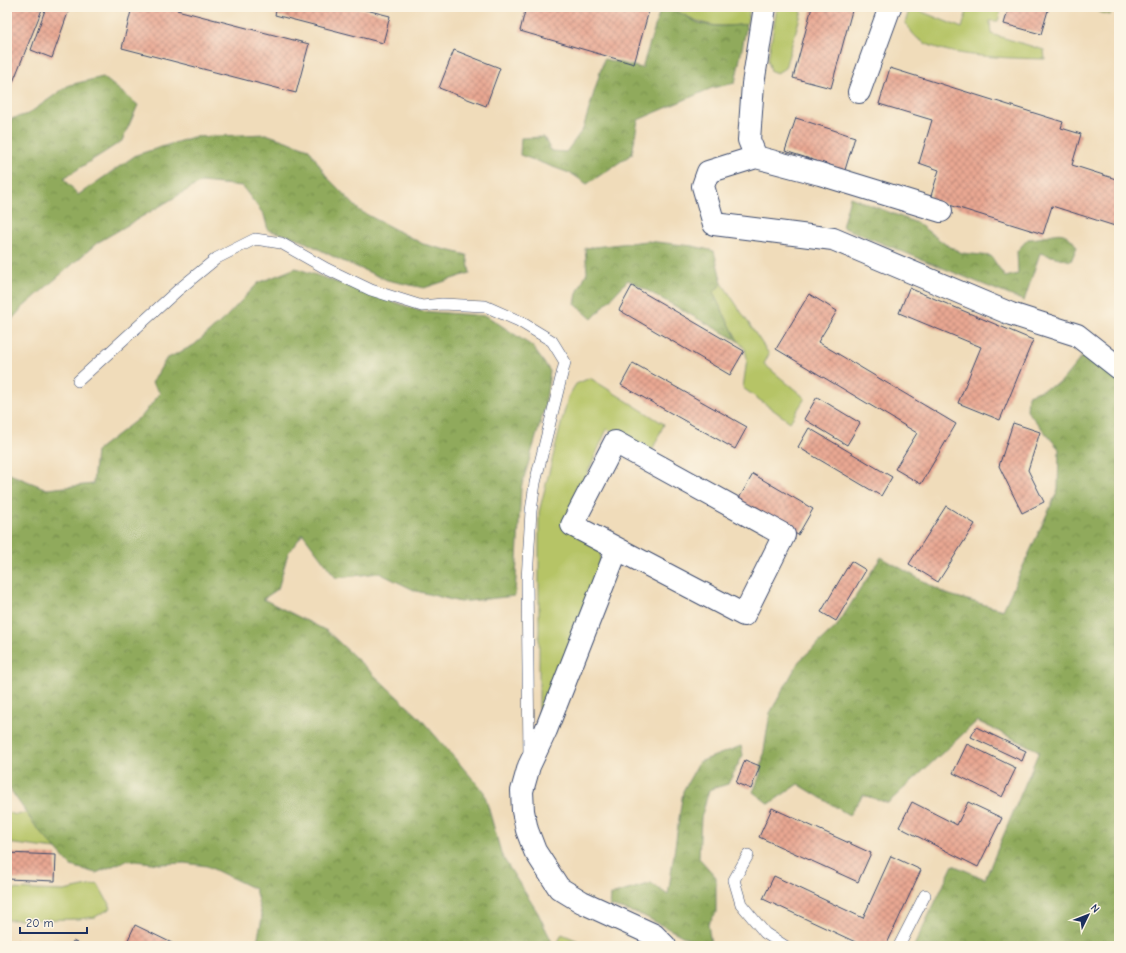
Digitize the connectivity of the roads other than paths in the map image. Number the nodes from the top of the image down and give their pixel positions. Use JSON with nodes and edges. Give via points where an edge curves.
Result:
{"nodes":[{"id":1,"x":765,"y":7,"type":"edge"},
{"id":2,"x":890,"y":7,"type":"edge"},
{"id":3,"x":859,"y":92,"type":"dead end"},
{"id":4,"x":756,"y":157,"type":"junction"},
{"id":5,"x":941,"y":211,"type":"dead end"},
{"id":6,"x":1119,"y":368,"type":"edge"},
{"id":7,"x":78,"y":381,"type":"dead end"},
{"id":8,"x":617,"y":548,"type":"junction"},
{"id":9,"x":529,"y":766,"type":"junction"},
{"id":10,"x":748,"y":855,"type":"dead end"},
{"id":11,"x":925,"y":895,"type":"dead end"},
{"id":12,"x":665,"y":946,"type":"edge"},
{"id":13,"x":785,"y":946,"type":"edge"},
{"id":14,"x":899,"y":946,"type":"edge"}],
"edges":[{"from":1,"to":4,"type":"street","via":[[753,84],[749,140]]},
{"from":2,"to":3,"type":"street"},
{"from":4,"to":5,"type":"street"},
{"from":4,"to":6,"type":"street","via":[[708,172],[703,186],[714,224],[833,240],[1011,314],[1077,335]]},
{"from":7,"to":9,"type":"lane","via":[[217,258],[255,239],[281,243],[371,290],[422,306],[485,306],[519,320],[552,341],[565,362],[535,483],[531,511],[527,580]]},
{"from":8,"to":8,"type":"street","via":[[572,525],[615,442],[784,535],[744,615]]},
{"from":8,"to":9,"type":"street","via":[[546,730]]},
{"from":9,"to":12,"type":"street","via":[[522,791],[527,830],[535,851],[558,888],[582,902],[654,935]]},
{"from":10,"to":13,"type":"lane","via":[[734,880],[741,904],[765,933]]},
{"from":11,"to":14,"type":"lane"}]}
